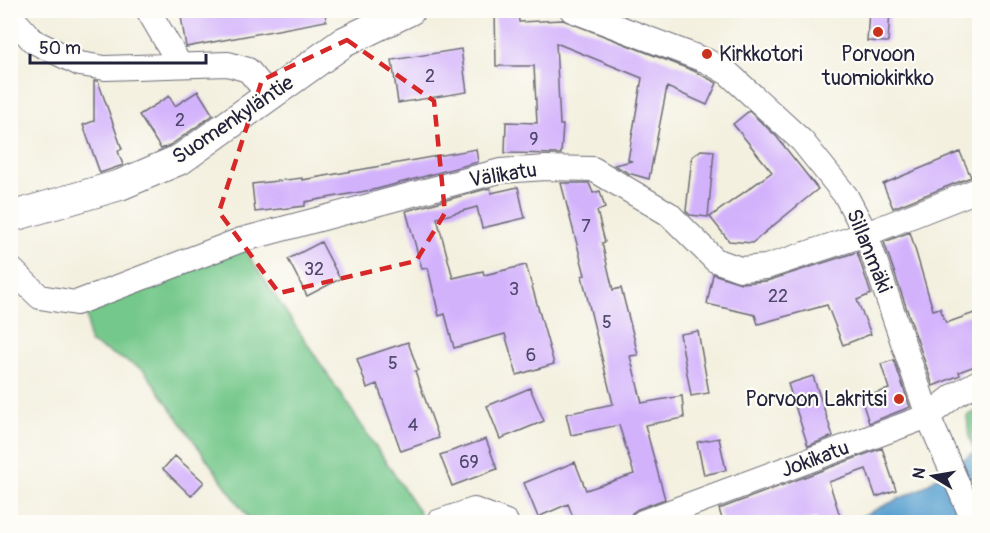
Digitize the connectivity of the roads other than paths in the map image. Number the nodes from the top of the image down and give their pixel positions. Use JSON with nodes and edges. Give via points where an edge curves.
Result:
{"nodes":[{"id":1,"x":148,"y":10,"type":"edge"},
{"id":2,"x":410,"y":10,"type":"edge"},
{"id":3,"x":572,"y":10,"type":"edge"},
{"id":4,"x":10,"y":15,"type":"edge"},
{"id":5,"x":180,"y":65,"type":"junction"},
{"id":6,"x":270,"y":96,"type":"junction"},
{"id":7,"x":980,"y":189,"type":"edge"},
{"id":8,"x":10,"y":217,"type":"edge"},
{"id":9,"x":866,"y":234,"type":"junction"},
{"id":10,"x":10,"y":268,"type":"edge"},
{"id":11,"x":980,"y":381,"type":"edge"},
{"id":12,"x":928,"y":416,"type":"junction"},
{"id":13,"x":438,"y":522,"type":"edge"},
{"id":14,"x":506,"y":522,"type":"edge"},
{"id":15,"x":643,"y":522,"type":"edge"},
{"id":16,"x":974,"y":522,"type":"edge"}],
"edges":[{"from":1,"to":5,"type":"street"},
{"from":2,"to":6,"type":"street","name":"Suomenkyläntie","via":[[344,42]]},
{"from":3,"to":9,"type":"street","name":"Sillanmäki","via":[[707,61],[728,73],[802,141],[846,195]]},
{"from":4,"to":5,"type":"street","via":[[33,41],[80,64],[105,68]]},
{"from":5,"to":6,"type":"street","via":[[228,64],[248,70]]},
{"from":6,"to":8,"type":"street","name":"Suomenkyläntie","via":[[181,159],[120,185]]},
{"from":7,"to":9,"type":"street","name":"Välikatu"},
{"from":9,"to":10,"type":"street","name":"Välikatu","via":[[766,267],[740,269],[715,260],[669,214],[593,169],[546,168],[500,171],[241,240],[76,303],[40,297]]},
{"from":9,"to":12,"type":"street","name":"Sillanmäki"},
{"from":11,"to":12,"type":"street","name":"Jokikatu"},
{"from":12,"to":15,"type":"street","name":"Jokikatu"},
{"from":12,"to":16,"type":"street","name":"Sillanmäki"},
{"from":13,"to":14,"type":"street","via":[[474,510]]}]}
